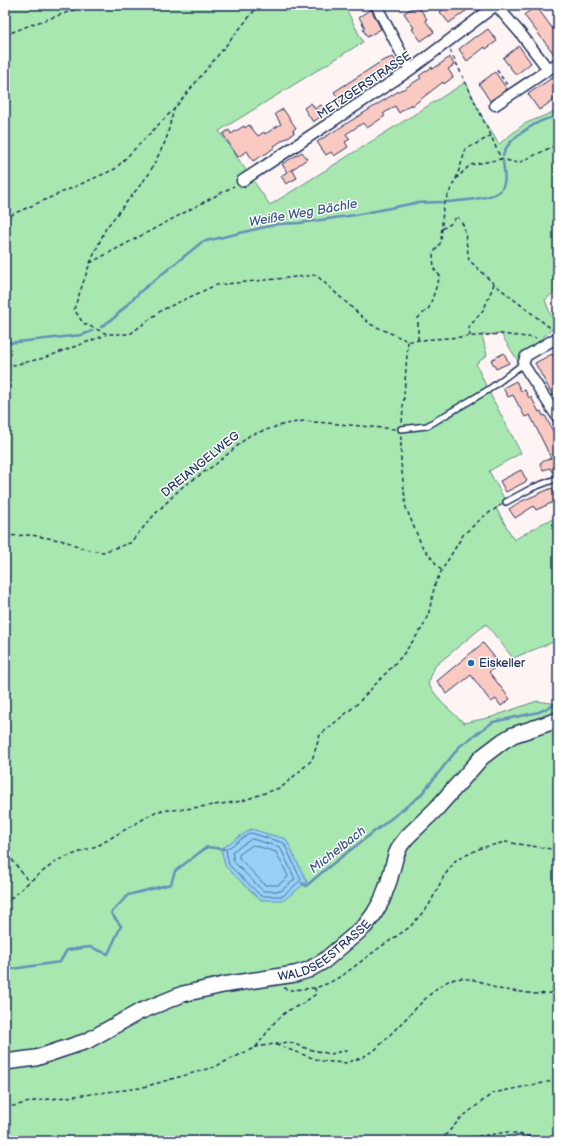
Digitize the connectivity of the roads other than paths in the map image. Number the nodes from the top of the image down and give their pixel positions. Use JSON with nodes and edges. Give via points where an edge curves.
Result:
{"nodes":[{"id":1,"x":376,"y":5,"type":"edge"},
{"id":2,"x":496,"y":5,"type":"edge"},
{"id":3,"x":558,"y":63,"type":"edge"},
{"id":4,"x":548,"y":69,"type":"junction"},
{"id":5,"x":410,"y":70,"type":"junction"},
{"id":6,"x":495,"y":105,"type":"dead end"},
{"id":7,"x":242,"y":181,"type":"road end"},
{"id":8,"x":556,"y":337,"type":"edge"},
{"id":9,"x":523,"y":364,"type":"junction"},
{"id":10,"x":558,"y":418,"type":"edge"},
{"id":11,"x":401,"y":429,"type":"road end"},
{"id":12,"x":558,"y":478,"type":"edge"},
{"id":13,"x":506,"y":502,"type":"road end"},
{"id":14,"x":558,"y":720,"type":"edge"},
{"id":15,"x":5,"y":1062,"type":"edge"}],
"edges":[{"from":1,"to":5,"type":"street"},
{"from":2,"to":4,"type":"street"},
{"from":2,"to":5,"type":"street","name":"METZGERSTRASSE"},
{"from":3,"to":4,"type":"street"},
{"from":4,"to":6,"type":"street"},
{"from":5,"to":7,"type":"street","name":"METZGERSTRASSE"},
{"from":8,"to":9,"type":"street","via":[[526,356]]},
{"from":9,"to":10,"type":"street"},
{"from":9,"to":11,"type":"lane","via":[[488,390],[427,426]]},
{"from":12,"to":13,"type":"lane"},
{"from":14,"to":15,"type":"street","name":"WALDSEESTRASSE","via":[[513,734],[482,758],[400,846],[382,900],[365,926],[324,961],[295,974],[183,994],[139,1012],[87,1041],[36,1058]]}]}
